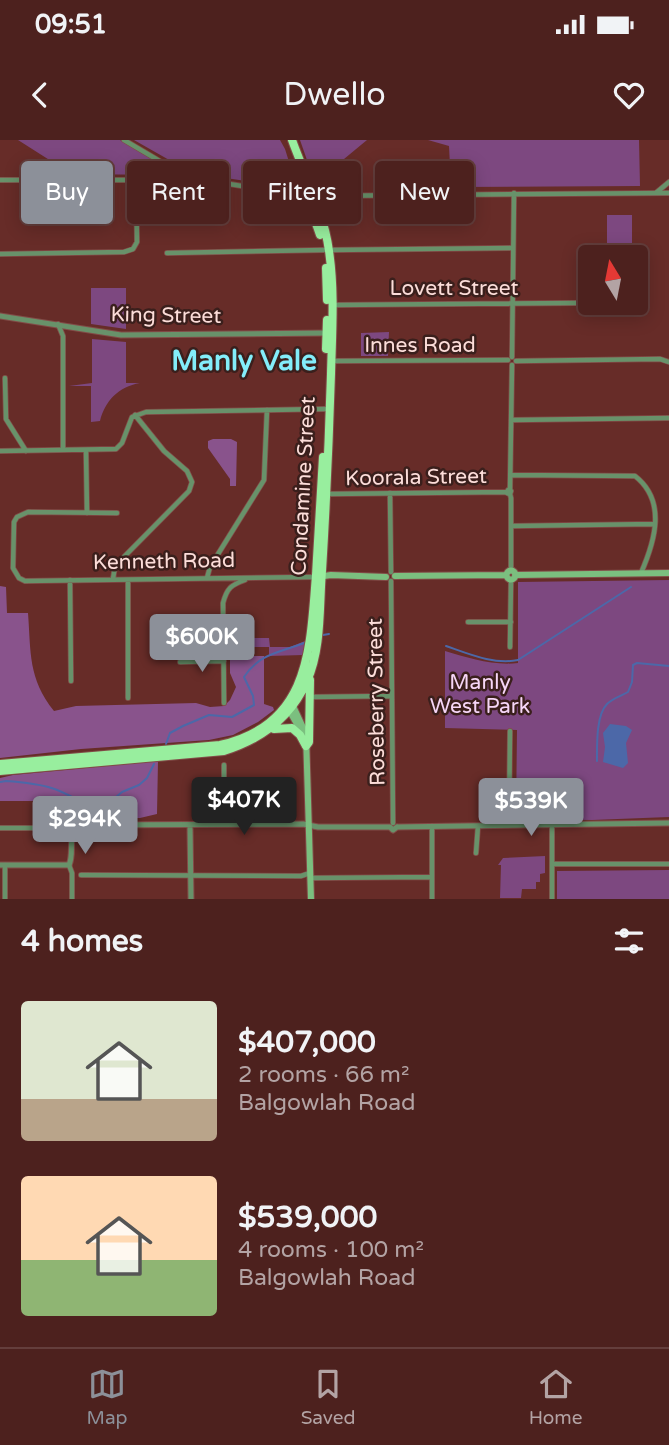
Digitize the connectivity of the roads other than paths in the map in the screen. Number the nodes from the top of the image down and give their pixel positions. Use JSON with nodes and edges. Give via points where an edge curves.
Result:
{"nodes":[{"id":1,"x":124,"y":140,"type":"edge"},
{"id":2,"x":290,"y":140,"type":"edge"},
{"id":3,"x":160,"y":161,"type":"edge"},
{"id":4,"x":298,"y":161,"type":"edge"},
{"id":5,"x":127,"y":179,"type":"edge"},
{"id":6,"x":0,"y":180,"type":"edge"},
{"id":7,"x":669,"y":182,"type":"edge"},
{"id":8,"x":657,"y":192,"type":"junction"},
{"id":9,"x":514,"y":193,"type":"junction"},
{"id":10,"x":669,"y":193,"type":"edge"},
{"id":11,"x":361,"y":195,"type":"edge"},
{"id":12,"x":137,"y":224,"type":"edge"},
{"id":13,"x":319,"y":224,"type":"edge"},
{"id":14,"x":513,"y":248,"type":"junction"},
{"id":15,"x":327,"y":250,"type":"junction"},
{"id":16,"x":167,"y":253,"type":"dead end"},
{"id":17,"x":0,"y":254,"type":"edge"},
{"id":18,"x":512,"y":303,"type":"junction"},
{"id":19,"x":576,"y":303,"type":"dead end"},
{"id":20,"x":332,"y":305,"type":"junction"},
{"id":21,"x":0,"y":316,"type":"edge"},
{"id":22,"x":58,"y":324,"type":"junction"},
{"id":23,"x":69,"y":326,"type":"junction"},
{"id":24,"x":330,"y":333,"type":"junction"},
{"id":25,"x":63,"y":336,"type":"junction"},
{"id":26,"x":331,"y":361,"type":"junction"},
{"id":27,"x":512,"y":361,"type":"junction"},
{"id":28,"x":669,"y":362,"type":"edge"},
{"id":29,"x":5,"y":378,"type":"dead end"},
{"id":30,"x":325,"y":409,"type":"junction"},
{"id":31,"x":267,"y":410,"type":"junction"},
{"id":32,"x":135,"y":415,"type":"junction"},
{"id":33,"x":669,"y":418,"type":"edge"},
{"id":34,"x":512,"y":420,"type":"junction"},
{"id":35,"x":63,"y":450,"type":"junction"},
{"id":36,"x":86,"y":450,"type":"junction"},
{"id":37,"x":0,"y":451,"type":"edge"},
{"id":38,"x":26,"y":451,"type":"junction"},
{"id":39,"x":511,"y":475,"type":"junction"},
{"id":40,"x":509,"y":492,"type":"junction"},
{"id":41,"x":327,"y":494,"type":"junction"},
{"id":42,"x":390,"y":494,"type":"junction"},
{"id":43,"x":87,"y":513,"type":"junction"},
{"id":44,"x":117,"y":513,"type":"dead end"},
{"id":45,"x":654,"y":524,"type":"junction"},
{"id":46,"x":511,"y":526,"type":"junction"},
{"id":47,"x":641,"y":573,"type":"junction"},
{"id":48,"x":669,"y":573,"type":"edge"},
{"id":49,"x":511,"y":575,"type":"junction"},
{"id":50,"x":318,"y":577,"type":"junction"},
{"id":51,"x":391,"y":577,"type":"junction"},
{"id":52,"x":249,"y":578,"type":"junction"},
{"id":53,"x":113,"y":579,"type":"junction"},
{"id":54,"x":207,"y":579,"type":"junction"},
{"id":55,"x":70,"y":580,"type":"junction"},
{"id":56,"x":128,"y":580,"type":"junction"},
{"id":57,"x":468,"y":622,"type":"dead end"},
{"id":58,"x":511,"y":622,"type":"junction"},
{"id":59,"x":314,"y":636,"type":"junction"},
{"id":60,"x":510,"y":647,"type":"dead end"},
{"id":61,"x":224,"y":661,"type":"junction"},
{"id":62,"x":180,"y":662,"type":"dead end"},
{"id":63,"x":311,"y":674,"type":"junction"},
{"id":64,"x":71,"y":681,"type":"dead end"},
{"id":65,"x":392,"y":696,"type":"junction"},
{"id":66,"x":309,"y":697,"type":"junction"},
{"id":67,"x":128,"y":698,"type":"dead end"},
{"id":68,"x":224,"y":703,"type":"dead end"},
{"id":69,"x":290,"y":707,"type":"junction"},
{"id":70,"x":268,"y":731,"type":"junction"},
{"id":71,"x":510,"y":731,"type":"dead end"},
{"id":72,"x":306,"y":746,"type":"junction"},
{"id":73,"x":0,"y":764,"type":"edge"},
{"id":74,"x":224,"y":765,"type":"dead end"},
{"id":75,"x":0,"y":771,"type":"edge"},
{"id":76,"x":278,"y":792,"type":"dead end"},
{"id":77,"x":224,"y":822,"type":"junction"},
{"id":78,"x":669,"y":823,"type":"edge"},
{"id":79,"x":190,"y":825,"type":"junction"},
{"id":80,"x":310,"y":825,"type":"junction"},
{"id":81,"x":393,"y":825,"type":"junction"},
{"id":82,"x":509,"y":825,"type":"junction"},
{"id":83,"x":552,"y":825,"type":"junction"},
{"id":84,"x":432,"y":826,"type":"junction"},
{"id":85,"x":478,"y":826,"type":"junction"},
{"id":86,"x":0,"y":828,"type":"edge"},
{"id":87,"x":73,"y":831,"type":"junction"},
{"id":88,"x":476,"y":853,"type":"dead end"},
{"id":89,"x":552,"y":864,"type":"junction"},
{"id":90,"x":669,"y":864,"type":"edge"},
{"id":91,"x":2,"y":865,"type":"edge"},
{"id":92,"x":69,"y":865,"type":"junction"},
{"id":93,"x":81,"y":876,"type":"dead end"},
{"id":94,"x":191,"y":876,"type":"junction"},
{"id":95,"x":310,"y":876,"type":"junction"},
{"id":96,"x":432,"y":877,"type":"junction"},
{"id":97,"x":5,"y":899,"type":"edge"},
{"id":98,"x":72,"y":899,"type":"edge"},
{"id":99,"x":191,"y":899,"type":"edge"},
{"id":100,"x":311,"y":899,"type":"edge"},
{"id":101,"x":432,"y":899,"type":"edge"},
{"id":102,"x":552,"y":899,"type":"edge"}],
"edges":[{"from":1,"to":3,"type":"street"},
{"from":2,"to":4,"type":"highway","name":"Condamine Street"},
{"from":5,"to":6,"type":"street"},
{"from":7,"to":8,"type":"street"},
{"from":8,"to":9,"type":"street"},
{"from":8,"to":10,"type":"street"},
{"from":9,"to":11,"type":"street"},
{"from":9,"to":14,"type":"street"},
{"from":12,"to":17,"type":"street","via":[[137,242],[124,252]]},
{"from":13,"to":15,"type":"highway","name":"Condamine Street"},
{"from":14,"to":15,"type":"street"},
{"from":14,"to":18,"type":"street"},
{"from":15,"to":16,"type":"street"},
{"from":15,"to":20,"type":"highway","name":"Condamine Street"},
{"from":15,"to":24,"type":"highway","name":"Condamine Street"},
{"from":18,"to":19,"type":"street","name":"Lovett Street"},
{"from":18,"to":20,"type":"street","name":"Lovett Street"},
{"from":18,"to":27,"type":"street"},
{"from":20,"to":24,"type":"highway","name":"Condamine Street"},
{"from":21,"to":22,"type":"street","name":"King Street"},
{"from":22,"to":23,"type":"street","name":"King Street"},
{"from":22,"to":25,"type":"street"},
{"from":23,"to":24,"type":"street","name":"King Street","via":[[121,335]]},
{"from":23,"to":25,"type":"street"},
{"from":24,"to":26,"type":"highway","name":"Condamine Street"},
{"from":24,"to":30,"type":"highway","name":"Condamine Street"},
{"from":25,"to":35,"type":"street"},
{"from":26,"to":27,"type":"street","name":"Innes Road"},
{"from":26,"to":41,"type":"highway","name":"Condamine Street"},
{"from":27,"to":28,"type":"street","name":"Innes Road"},
{"from":27,"to":34,"type":"street"},
{"from":29,"to":38,"type":"street","via":[[6,419]]},
{"from":30,"to":31,"type":"street"},
{"from":30,"to":50,"type":"highway","name":"Condamine Street"},
{"from":31,"to":32,"type":"street","via":[[146,411]]},
{"from":31,"to":54,"type":"street","via":[[264,480]]},
{"from":32,"to":36,"type":"street","via":[[119,447]]},
{"from":32,"to":53,"type":"street","via":[[192,482],[190,491],[116,566]]},
{"from":33,"to":34,"type":"street"},
{"from":34,"to":39,"type":"street"},
{"from":35,"to":36,"type":"street"},
{"from":35,"to":38,"type":"street"},
{"from":36,"to":43,"type":"street"},
{"from":37,"to":38,"type":"street"},
{"from":39,"to":40,"type":"street"},
{"from":39,"to":45,"type":"street","via":[[635,476],[651,492]]},
{"from":40,"to":42,"type":"street","name":"Koorala Street"},
{"from":40,"to":46,"type":"street"},
{"from":41,"to":42,"type":"street","name":"Koorala Street"},
{"from":41,"to":50,"type":"highway","name":"Condamine Street"},
{"from":42,"to":51,"type":"street","name":"Roseberry Street"},
{"from":43,"to":44,"type":"street"},
{"from":43,"to":55,"type":"street","name":"Kenneth Road","via":[[28,512],[15,522],[15,573],[25,581]]},
{"from":45,"to":46,"type":"street"},
{"from":45,"to":47,"type":"street","via":[[652,547]]},
{"from":46,"to":49,"type":"street"},
{"from":47,"to":48,"type":"main road","name":"Kenneth Road"},
{"from":47,"to":49,"type":"main road","name":"Kenneth Road"},
{"from":49,"to":51,"type":"main road","name":"Kenneth Road"},
{"from":49,"to":58,"type":"street"},
{"from":50,"to":51,"type":"main road","name":"Kenneth Road"},
{"from":50,"to":52,"type":"street","name":"Kenneth Road"},
{"from":50,"to":59,"type":"highway","name":"Condamine Street"},
{"from":51,"to":65,"type":"street","name":"Roseberry Street"},
{"from":52,"to":54,"type":"street","name":"Kenneth Road"},
{"from":52,"to":61,"type":"street","via":[[233,583],[223,603]]},
{"from":53,"to":55,"type":"street","name":"Kenneth Road"},
{"from":53,"to":56,"type":"street","name":"Kenneth Road"},
{"from":54,"to":56,"type":"street","name":"Kenneth Road"},
{"from":55,"to":64,"type":"street"},
{"from":56,"to":67,"type":"street"},
{"from":57,"to":58,"type":"street"},
{"from":58,"to":60,"type":"street"},
{"from":59,"to":63,"type":"highway","name":"Condamine Street"},
{"from":59,"to":69,"type":"highway","name":"Condamine Street"},
{"from":61,"to":62,"type":"street"},
{"from":61,"to":68,"type":"street"},
{"from":63,"to":66,"type":"highway"},
{"from":63,"to":69,"type":"highway"},
{"from":65,"to":66,"type":"street"},
{"from":65,"to":81,"type":"street","name":"Roseberry Street"},
{"from":66,"to":72,"type":"highway"},
{"from":69,"to":70,"type":"highway"},
{"from":69,"to":72,"type":"main road"},
{"from":69,"to":73,"type":"highway","via":[[256,731],[220,745]]},
{"from":70,"to":72,"type":"highway","via":[[292,727]]},
{"from":70,"to":75,"type":"highway","via":[[212,753]]},
{"from":71,"to":82,"type":"street"},
{"from":72,"to":80,"type":"main road"},
{"from":74,"to":77,"type":"street"},
{"from":76,"to":77,"type":"street"},
{"from":77,"to":79,"type":"street"},
{"from":77,"to":80,"type":"street"},
{"from":78,"to":83,"type":"street"},
{"from":79,"to":87,"type":"street","via":[[87,825]]},
{"from":79,"to":94,"type":"street"},
{"from":80,"to":81,"type":"street"},
{"from":80,"to":95,"type":"main road"},
{"from":81,"to":84,"type":"street"},
{"from":82,"to":83,"type":"street"},
{"from":82,"to":85,"type":"street"},
{"from":83,"to":89,"type":"street"},
{"from":84,"to":85,"type":"street"},
{"from":84,"to":96,"type":"street"},
{"from":85,"to":88,"type":"street"},
{"from":86,"to":87,"type":"street"},
{"from":87,"to":92,"type":"street"},
{"from":89,"to":90,"type":"street"},
{"from":89,"to":102,"type":"street"},
{"from":91,"to":92,"type":"street"},
{"from":91,"to":97,"type":"street"},
{"from":92,"to":98,"type":"street"},
{"from":93,"to":94,"type":"street"},
{"from":94,"to":95,"type":"street"},
{"from":94,"to":99,"type":"street"},
{"from":95,"to":96,"type":"street"},
{"from":95,"to":100,"type":"main road"},
{"from":96,"to":101,"type":"street"}]}
